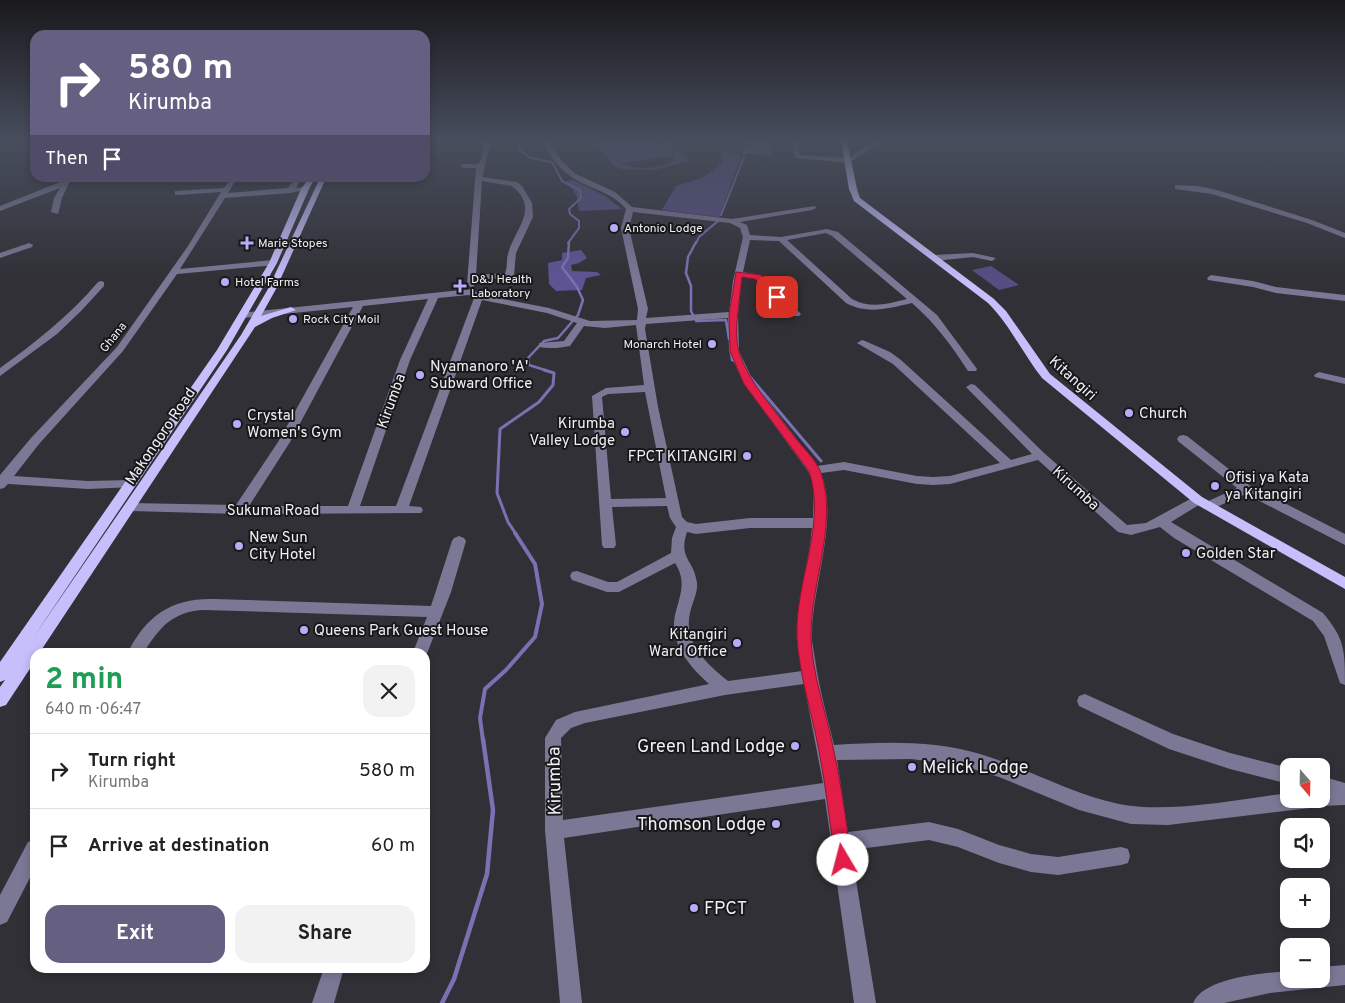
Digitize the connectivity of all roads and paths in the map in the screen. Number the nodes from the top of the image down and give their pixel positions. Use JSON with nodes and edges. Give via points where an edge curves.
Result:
{"nodes":[{"id":1,"x":49,"y":188,"type":"edge"},
{"id":2,"x":63,"y":188,"type":"edge"},
{"id":3,"x":228,"y":188,"type":"edge"},
{"id":4,"x":292,"y":188,"type":"edge"},
{"id":5,"x":318,"y":188,"type":"edge"},
{"id":6,"x":478,"y":188,"type":"edge"},
{"id":7,"x":520,"y":188,"type":"edge"},
{"id":8,"x":598,"y":188,"type":"edge"},
{"id":9,"x":853,"y":188,"type":"edge"},
{"id":10,"x":1191,"y":188,"type":"edge"},
{"id":11,"x":305,"y":190,"type":"joint"},
{"id":12,"x":290,"y":191,"type":"junction"},
{"id":13,"x":178,"y":193,"type":"dead end"},
{"id":14,"x":225,"y":193,"type":"junction"},
{"id":15,"x":812,"y":208,"type":"dead end"},
{"id":16,"x":0,"y":209,"type":"edge"},
{"id":17,"x":630,"y":209,"type":"junction"},
{"id":18,"x":55,"y":212,"type":"dead end"},
{"id":19,"x":732,"y":221,"type":"junction"},
{"id":20,"x":1345,"y":236,"type":"edge"},
{"id":21,"x":747,"y":237,"type":"junction"},
{"id":22,"x":781,"y":239,"type":"junction"},
{"id":23,"x":29,"y":245,"type":"dead end"},
{"id":24,"x":0,"y":256,"type":"edge"},
{"id":25,"x":934,"y":258,"type":"junction"},
{"id":26,"x":992,"y":258,"type":"dead end"},
{"id":27,"x":272,"y":263,"type":"junction"},
{"id":28,"x":173,"y":272,"type":"junction"},
{"id":29,"x":738,"y":274,"type":"junction"},
{"id":30,"x":472,"y":278,"type":"junction"},
{"id":31,"x":1210,"y":278,"type":"dead end"},
{"id":32,"x":101,"y":284,"type":"dead end"},
{"id":33,"x":475,"y":294,"type":"junction"},
{"id":34,"x":434,"y":296,"type":"junction"},
{"id":35,"x":267,"y":297,"type":"junction"},
{"id":36,"x":1345,"y":298,"type":"edge"},
{"id":37,"x":916,"y":300,"type":"junction"},
{"id":38,"x":360,"y":303,"type":"junction"},
{"id":39,"x":291,"y":310,"type":"junction"},
{"id":40,"x":258,"y":314,"type":"junction"},
{"id":41,"x":796,"y":314,"type":"dead end"},
{"id":42,"x":243,"y":315,"type":"junction"},
{"id":43,"x":733,"y":315,"type":"junction"},
{"id":44,"x":577,"y":320,"type":"junction"},
{"id":45,"x":642,"y":321,"type":"junction"},
{"id":46,"x":251,"y":325,"type":"junction"},
{"id":47,"x":862,"y":343,"type":"dead end"},
{"id":48,"x":542,"y":345,"type":"dead end"},
{"id":49,"x":972,"y":369,"type":"dead end"},
{"id":50,"x":0,"y":373,"type":"edge"},
{"id":51,"x":1319,"y":375,"type":"dead end"},
{"id":52,"x":1345,"y":382,"type":"edge"},
{"id":53,"x":970,"y":387,"type":"dead end"},
{"id":54,"x":650,"y":388,"type":"junction"},
{"id":55,"x":1183,"y":439,"type":"dead end"},
{"id":56,"x":1040,"y":456,"type":"junction"},
{"id":57,"x":1009,"y":464,"type":"junction"},
{"id":58,"x":814,"y":470,"type":"junction"},
{"id":59,"x":2,"y":481,"type":"edge"},
{"id":60,"x":130,"y":484,"type":"junction"},
{"id":61,"x":1245,"y":488,"type":"junction"},
{"id":62,"x":673,"y":502,"type":"junction"},
{"id":63,"x":606,"y":503,"type":"junction"},
{"id":64,"x":1203,"y":503,"type":"junction"},
{"id":65,"x":130,"y":507,"type":"junction"},
{"id":66,"x":353,"y":509,"type":"junction"},
{"id":67,"x":240,"y":510,"type":"junction"},
{"id":68,"x":401,"y":510,"type":"junction"},
{"id":69,"x":417,"y":510,"type":"dead end"},
{"id":70,"x":1160,"y":521,"type":"junction"},
{"id":71,"x":819,"y":523,"type":"junction"},
{"id":72,"x":683,"y":526,"type":"junction"},
{"id":73,"x":1345,"y":540,"type":"edge"},
{"id":74,"x":459,"y":541,"type":"dead end"},
{"id":75,"x":609,"y":545,"type":"dead end"},
{"id":76,"x":677,"y":556,"type":"junction"},
{"id":77,"x":577,"y":576,"type":"dead end"},
{"id":78,"x":1345,"y":584,"type":"edge"},
{"id":79,"x":437,"y":612,"type":"junction"},
{"id":80,"x":35,"y":648,"type":"edge"},
{"id":81,"x":138,"y":648,"type":"edge"},
{"id":82,"x":422,"y":648,"type":"edge"},
{"id":83,"x":30,"y":655,"type":"edge"},
{"id":84,"x":0,"y":675,"type":"edge"},
{"id":85,"x":810,"y":677,"type":"junction"},
{"id":86,"x":1345,"y":678,"type":"edge"},
{"id":87,"x":725,"y":688,"type":"junction"},
{"id":88,"x":0,"y":700,"type":"edge"},
{"id":89,"x":1085,"y":701,"type":"dead end"},
{"id":90,"x":827,"y":753,"type":"junction"},
{"id":91,"x":1280,"y":774,"type":"edge"},
{"id":92,"x":1330,"y":786,"type":"edge"},
{"id":93,"x":831,"y":790,"type":"junction"},
{"id":94,"x":1345,"y":790,"type":"edge"},
{"id":95,"x":1345,"y":796,"type":"edge"},
{"id":96,"x":1330,"y":797,"type":"edge"},
{"id":97,"x":1280,"y":803,"type":"edge"},
{"id":98,"x":554,"y":830,"type":"junction"},
{"id":99,"x":841,"y":842,"type":"junction"},
{"id":100,"x":1122,"y":856,"type":"dead end"},
{"id":101,"x":30,"y":858,"type":"edge"},
{"id":102,"x":0,"y":915,"type":"edge"},
{"id":103,"x":332,"y":973,"type":"edge"},
{"id":104,"x":1345,"y":976,"type":"edge"},
{"id":105,"x":323,"y":1003,"type":"edge"},
{"id":106,"x":571,"y":1003,"type":"edge"},
{"id":107,"x":865,"y":1003,"type":"edge"},
{"id":108,"x":1204,"y":1003,"type":"edge"}],
"edges":[{"from":1,"to":16,"type":"street"},
{"from":2,"to":18,"type":"street"},
{"from":3,"to":14,"type":"street","name":"Ghana"},
{"from":4,"to":12,"type":"street"},
{"from":5,"to":35,"type":"main road","name":"Makongoro Road"},
{"from":6,"to":30,"type":"street"},
{"from":7,"to":30,"type":"street","via":[[528,203],[529,216],[512,253],[511,273]]},
{"from":8,"to":17,"type":"street","via":[[614,195]]},
{"from":9,"to":25,"type":"main road","name":"Kitangiri","via":[[857,199]]},
{"from":10,"to":20,"type":"street","via":[[1210,189],[1296,215]]},
{"from":11,"to":12,"type":"street"},
{"from":11,"to":27,"type":"main road","name":"Makongoro Road"},
{"from":12,"to":14,"type":"street"},
{"from":13,"to":14,"type":"street"},
{"from":14,"to":28,"type":"street","name":"Ghana"},
{"from":15,"to":19,"type":"street"},
{"from":17,"to":19,"type":"street"},
{"from":17,"to":45,"type":"street","via":[[625,228],[643,309]]},
{"from":19,"to":21,"type":"street","via":[[744,227]]},
{"from":21,"to":22,"type":"street"},
{"from":21,"to":29,"type":"street"},
{"from":22,"to":37,"type":"street","via":[[832,232]]},
{"from":22,"to":37,"type":"street","via":[[859,307],[869,309]]},
{"from":23,"to":24,"type":"street"},
{"from":25,"to":26,"type":"street","via":[[973,255]]},
{"from":25,"to":64,"type":"main road","name":"Kitangiri","via":[[1003,313],[1036,364],[1060,389]]},
{"from":27,"to":28,"type":"street"},
{"from":27,"to":42,"type":"main road","name":"Makongoro Road"},
{"from":28,"to":59,"type":"street","name":"Ghana","via":[[120,349]]},
{"from":29,"to":41,"type":"street","via":[[758,277]]},
{"from":29,"to":43,"type":"street"},
{"from":30,"to":33,"type":"street"},
{"from":31,"to":36,"type":"street"},
{"from":32,"to":50,"type":"street","via":[[54,333]]},
{"from":33,"to":34,"type":"street"},
{"from":33,"to":44,"type":"street"},
{"from":33,"to":68,"type":"street"},
{"from":34,"to":38,"type":"street"},
{"from":34,"to":66,"type":"street","name":"Kirumba","via":[[406,360]]},
{"from":35,"to":39,"type":"main road","via":[[278,307]]},
{"from":35,"to":40,"type":"main road","name":"Makongoro Road"},
{"from":37,"to":49,"type":"street","via":[[946,330]]},
{"from":38,"to":39,"type":"street"},
{"from":38,"to":67,"type":"street","via":[[284,442]]},
{"from":39,"to":40,"type":"street"},
{"from":39,"to":46,"type":"main road"},
{"from":40,"to":42,"type":"street"},
{"from":40,"to":46,"type":"main road","name":"Makongoro Road"},
{"from":42,"to":60,"type":"main road","name":"Makongoro Road"},
{"from":43,"to":45,"type":"street"},
{"from":43,"to":58,"type":"street","via":[[734,351],[749,384]]},
{"from":44,"to":45,"type":"street","via":[[605,325]]},
{"from":44,"to":48,"type":"street","via":[[567,344]]},
{"from":45,"to":54,"type":"street","via":[[640,329]]},
{"from":46,"to":65,"type":"main road","name":"Makongoro Road"},
{"from":47,"to":57,"type":"street","via":[[898,362]]},
{"from":51,"to":52,"type":"street"},
{"from":53,"to":56,"type":"street","name":"Kirumba"},
{"from":54,"to":62,"type":"street"},
{"from":54,"to":63,"type":"street","via":[[606,391],[597,396]]},
{"from":55,"to":61,"type":"street"},
{"from":56,"to":57,"type":"street"},
{"from":56,"to":70,"type":"street","name":"Kirumba","via":[[1123,529],[1135,531]]},
{"from":57,"to":58,"type":"street","via":[[950,480],[933,481],[844,466]]},
{"from":58,"to":71,"type":"street","via":[[820,486]]},
{"from":59,"to":60,"type":"street"},
{"from":60,"to":84,"type":"main road","name":"Makongoro Road"},
{"from":61,"to":64,"type":"street","name":"Kirumba"},
{"from":61,"to":73,"type":"street"},
{"from":62,"to":63,"type":"street"},
{"from":62,"to":72,"type":"street","via":[[676,518]]},
{"from":63,"to":75,"type":"street"},
{"from":64,"to":70,"type":"street","name":"Kirumba"},
{"from":64,"to":78,"type":"main road","name":"Kitangiri"},
{"from":65,"to":67,"type":"street","name":"Sukuma Road"},
{"from":65,"to":80,"type":"main road","name":"Makongoro Road"},
{"from":66,"to":67,"type":"street","name":"Sukuma Road"},
{"from":66,"to":68,"type":"street","name":"Sukuma Road"},
{"from":68,"to":69,"type":"street","name":"Sukuma Road"},
{"from":70,"to":86,"type":"street","via":[[1318,617],[1331,634]]},
{"from":71,"to":72,"type":"street","via":[[750,523],[696,529]]},
{"from":71,"to":85,"type":"street","via":[[804,635]]},
{"from":72,"to":76,"type":"street","via":[[677,540]]},
{"from":74,"to":79,"type":"street"},
{"from":76,"to":77,"type":"street","via":[[619,587],[607,587]]},
{"from":76,"to":87,"type":"street","via":[[690,584],[682,616],[681,631],[685,643],[693,658]]},
{"from":79,"to":81,"type":"street","via":[[182,607],[160,622]]},
{"from":79,"to":82,"type":"street"},
{"from":83,"to":88,"type":"main road","name":"Makongoro Road"},
{"from":85,"to":87,"type":"street","name":"Kirumba"},
{"from":85,"to":90,"type":"street"},
{"from":87,"to":98,"type":"street","name":"Kirumba","via":[[585,716],[557,728],[553,738]]},
{"from":89,"to":91,"type":"street","via":[[1169,741]]},
{"from":90,"to":93,"type":"street"},
{"from":90,"to":97,"type":"street","via":[[912,750],[961,757],[1007,770],[1080,801],[1118,813],[1168,816]]},
{"from":92,"to":94,"type":"street"},
{"from":93,"to":98,"type":"street"},
{"from":93,"to":99,"type":"street"},
{"from":95,"to":96,"type":"street"},
{"from":98,"to":106,"type":"street","name":"Kirumba"},
{"from":99,"to":100,"type":"street","via":[[929,832],[958,838],[1031,863],[1058,866]]},
{"from":99,"to":107,"type":"street"},
{"from":101,"to":102,"type":"street"},
{"from":103,"to":105,"type":"street"},
{"from":104,"to":108,"type":"street","via":[[1264,983],[1232,990]]}]}
